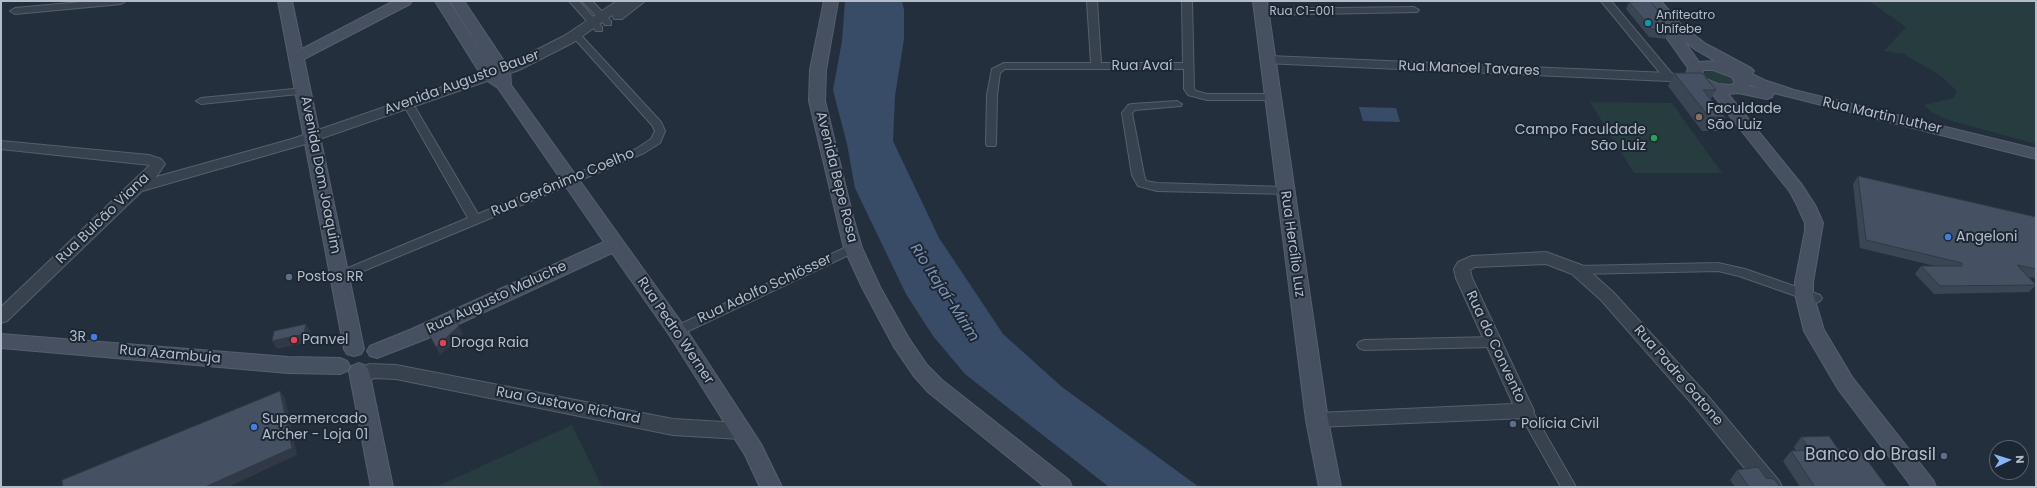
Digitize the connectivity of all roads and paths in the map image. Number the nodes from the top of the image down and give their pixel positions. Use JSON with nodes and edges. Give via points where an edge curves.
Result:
{"nodes":[{"id":1,"x":121,"y":1,"type":"edge"},
{"id":2,"x":285,"y":1,"type":"edge"},
{"id":3,"x":391,"y":1,"type":"edge"},
{"id":4,"x":405,"y":1,"type":"edge"},
{"id":5,"x":442,"y":1,"type":"edge"},
{"id":6,"x":457,"y":1,"type":"edge"},
{"id":7,"x":574,"y":1,"type":"edge"},
{"id":8,"x":587,"y":1,"type":"edge"},
{"id":9,"x":625,"y":1,"type":"edge"},
{"id":10,"x":639,"y":1,"type":"edge"},
{"id":11,"x":831,"y":1,"type":"edge"},
{"id":12,"x":1092,"y":1,"type":"edge"},
{"id":13,"x":1187,"y":1,"type":"edge"},
{"id":14,"x":1606,"y":1,"type":"edge"},
{"id":15,"x":1646,"y":1,"type":"edge"},
{"id":16,"x":1654,"y":1,"type":"edge"},
{"id":17,"x":1262,"y":6,"type":"edge"},
{"id":18,"x":1414,"y":10,"type":"dead end"},
{"id":19,"x":15,"y":12,"type":"dead end"},
{"id":20,"x":464,"y":23,"type":"junction"},
{"id":21,"x":601,"y":23,"type":"junction"},
{"id":22,"x":1675,"y":28,"type":"junction"},
{"id":23,"x":580,"y":38,"type":"junction"},
{"id":24,"x":296,"y":52,"type":"junction"},
{"id":25,"x":1269,"y":60,"type":"junction"},
{"id":26,"x":1096,"y":66,"type":"junction"},
{"id":27,"x":1189,"y":66,"type":"junction"},
{"id":28,"x":1727,"y":69,"type":"junction"},
{"id":29,"x":1669,"y":77,"type":"junction"},
{"id":30,"x":1702,"y":77,"type":"junction"},
{"id":31,"x":499,"y":78,"type":"junction"},
{"id":32,"x":1736,"y":89,"type":"junction"},
{"id":33,"x":304,"y":91,"type":"junction"},
{"id":34,"x":1274,"y":97,"type":"junction"},
{"id":35,"x":201,"y":102,"type":"dead end"},
{"id":36,"x":1177,"y":104,"type":"dead end"},
{"id":37,"x":409,"y":106,"type":"junction"},
{"id":38,"x":1851,"y":108,"type":"junction"},
{"id":39,"x":1744,"y":118,"type":"junction"},
{"id":40,"x":313,"y":141,"type":"junction"},
{"id":41,"x":991,"y":144,"type":"dead end"},
{"id":42,"x":1,"y":145,"type":"edge"},
{"id":43,"x":2036,"y":154,"type":"edge"},
{"id":44,"x":2036,"y":159,"type":"edge"},
{"id":45,"x":569,"y":181,"type":"junction"},
{"id":46,"x":136,"y":188,"type":"junction"},
{"id":47,"x":1285,"y":191,"type":"junction"},
{"id":48,"x":474,"y":220,"type":"junction"},
{"id":49,"x":616,"y":244,"type":"junction"},
{"id":50,"x":853,"y":248,"type":"junction"},
{"id":51,"x":1578,"y":270,"type":"junction"},
{"id":52,"x":340,"y":276,"type":"junction"},
{"id":53,"x":1810,"y":296,"type":"junction"},
{"id":54,"x":1,"y":317,"type":"edge"},
{"id":55,"x":677,"y":331,"type":"junction"},
{"id":56,"x":1,"y":341,"type":"edge"},
{"id":57,"x":1493,"y":342,"type":"junction"},
{"id":58,"x":1364,"y":345,"type":"dead end"},
{"id":59,"x":362,"y":366,"type":"junction"},
{"id":60,"x":1857,"y":392,"type":"junction"},
{"id":61,"x":1525,"y":411,"type":"junction"},
{"id":62,"x":1317,"y":420,"type":"junction"},
{"id":63,"x":740,"y":431,"type":"junction"},
{"id":64,"x":382,"y":487,"type":"edge"},
{"id":65,"x":771,"y":487,"type":"edge"},
{"id":66,"x":1061,"y":487,"type":"edge"},
{"id":67,"x":1330,"y":487,"type":"edge"},
{"id":68,"x":1569,"y":487,"type":"edge"},
{"id":69,"x":1772,"y":487,"type":"edge"},
{"id":70,"x":1925,"y":487,"type":"edge"},
{"id":71,"x":1937,"y":487,"type":"edge"}],
"edges":[{"from":1,"to":19,"type":"street"},
{"from":2,"to":24,"type":"main road","name":"Avenida Dom Joaquim"},
{"from":3,"to":24,"type":"main road"},
{"from":4,"to":24,"type":"main road"},
{"from":5,"to":20,"type":"main road"},
{"from":6,"to":20,"type":"main road"},
{"from":7,"to":21,"type":"street"},
{"from":8,"to":21,"type":"street"},
{"from":9,"to":21,"type":"street","name":"Avenida Augusto Bauer"},
{"from":10,"to":21,"type":"street","name":"Avenida Augusto Bauer"},
{"from":11,"to":50,"type":"main road","name":"Avenida Bepe Rosa","via":[[818,70],[817,101]]},
{"from":12,"to":26,"type":"street"},
{"from":13,"to":27,"type":"street"},
{"from":14,"to":29,"type":"street"},
{"from":15,"to":30,"type":"main road"},
{"from":16,"to":22,"type":"main road"},
{"from":17,"to":18,"type":"street","name":"Rua C1-001"},
{"from":17,"to":25,"type":"main road","name":"Rua Hercílio Luz"},
{"from":20,"to":31,"type":"main road","name":"Rua Pedro Werner"},
{"from":21,"to":23,"type":"street","name":"Avenida Augusto Bauer"},
{"from":22,"to":28,"type":"main road","via":[[1688,43]]},
{"from":22,"to":38,"type":"main road","via":[[1718,57],[1763,79]]},
{"from":23,"to":31,"type":"street","name":"Avenida Augusto Bauer","via":[[540,64]]},
{"from":23,"to":45,"type":"street","name":"Rua Gerônimo Coelho","via":[[657,124],[660,131],[656,141],[640,151]]},
{"from":24,"to":33,"type":"main road","name":"Avenida Dom Joaquim"},
{"from":25,"to":29,"type":"street","name":"Rua Manoel Tavares"},
{"from":25,"to":34,"type":"main road","name":"Rua Hercílio Luz"},
{"from":26,"to":27,"type":"street","name":"Rua Avaí"},
{"from":26,"to":41,"type":"street","name":"Rua Avaí","via":[[1004,66],[997,69],[992,95]]},
{"from":27,"to":34,"type":"street","via":[[1189,89],[1197,96]]},
{"from":28,"to":30,"type":"main road","via":[[1708,65]]},
{"from":28,"to":32,"type":"main road","via":[[1743,82]]},
{"from":28,"to":38,"type":"main road","name":"Rua Martin Luther","via":[[1774,89]]},
{"from":29,"to":30,"type":"street","name":"Rua Manoel Tavares"},
{"from":30,"to":32,"type":"main road","name":"Rua Martin Luther"},
{"from":30,"to":39,"type":"main road"},
{"from":31,"to":37,"type":"street","name":"Avenida Augusto Bauer"},
{"from":31,"to":45,"type":"main road","name":"Rua Pedro Werner"},
{"from":32,"to":39,"type":"main road"},
{"from":32,"to":44,"type":"main road","name":"Rua Martin Luther","via":[[1839,110]]},
{"from":33,"to":35,"type":"street"},
{"from":33,"to":40,"type":"main road","name":"Avenida Dom Joaquim"},
{"from":34,"to":47,"type":"main road","name":"Rua Hercílio Luz"},
{"from":36,"to":47,"type":"street","via":[[1132,107],[1127,113],[1138,175],[1142,183],[1157,187]]},
{"from":37,"to":40,"type":"street","name":"Avenida Augusto Bauer"},
{"from":37,"to":48,"type":"street"},
{"from":38,"to":43,"type":"main road","name":"Rua Martin Luther"},
{"from":39,"to":53,"type":"main road","via":[[1774,155],[1809,191],[1820,209],[1825,224],[1815,287]]},
{"from":40,"to":46,"type":"street","name":"Avenida Augusto Bauer"},
{"from":40,"to":52,"type":"main road","name":"Avenida Dom Joaquim"},
{"from":42,"to":46,"type":"street","name":"Rua Bulcão Viana","via":[[156,162],[158,164],[155,170]]},
{"from":45,"to":48,"type":"street","name":"Rua Gerônimo Coelho"},
{"from":45,"to":49,"type":"main road","name":"Rua Pedro Werner"},
{"from":46,"to":54,"type":"street","name":"Rua Bulcão Viana"},
{"from":47,"to":62,"type":"main road","name":"Rua Hercílio Luz"},
{"from":48,"to":52,"type":"street","name":"Rua Gerônimo Coelho"},
{"from":49,"to":55,"type":"main road","name":"Rua Pedro Werner"},
{"from":49,"to":59,"type":"main road","name":"Rua Augusto Maluche","via":[[419,334]]},
{"from":50,"to":55,"type":"street","name":"Rua Adolfo Schlösser"},
{"from":50,"to":66,"type":"main road","name":"Avenida Bepe Rosa","via":[[886,315],[920,370],[948,398]]},
{"from":51,"to":53,"type":"street","via":[[1718,267],[1741,272]]},
{"from":51,"to":57,"type":"street","name":"Rua do Convento","via":[[1546,258],[1472,262],[1464,266],[1464,278]]},
{"from":51,"to":69,"type":"street","name":"Rua Padre Gatone","via":[[1632,323],[1739,445]]},
{"from":52,"to":59,"type":"main road","name":"Avenida Dom Joaquim","via":[[354,349],[368,346]]},
{"from":53,"to":60,"type":"main road","via":[[1821,320],[1828,348]]},
{"from":55,"to":63,"type":"main road","name":"Rua Pedro Werner"},
{"from":56,"to":59,"type":"main road","name":"Rua Azambuja","via":[[288,365]]},
{"from":57,"to":58,"type":"street"},
{"from":57,"to":61,"type":"street","name":"Rua do Convento"},
{"from":59,"to":63,"type":"street","name":"Rua Gustavo Richard","via":[[370,371],[396,372],[673,427]]},
{"from":59,"to":64,"type":"main road"},
{"from":60,"to":70,"type":"main road"},
{"from":60,"to":71,"type":"main road"},
{"from":61,"to":62,"type":"street","name":"Rua do Convento"},
{"from":61,"to":68,"type":"street"},
{"from":62,"to":67,"type":"main road","name":"Rua Hercílio Luz"},
{"from":63,"to":65,"type":"main road","name":"Rua Pedro Werner","via":[[753,450]]}]}
